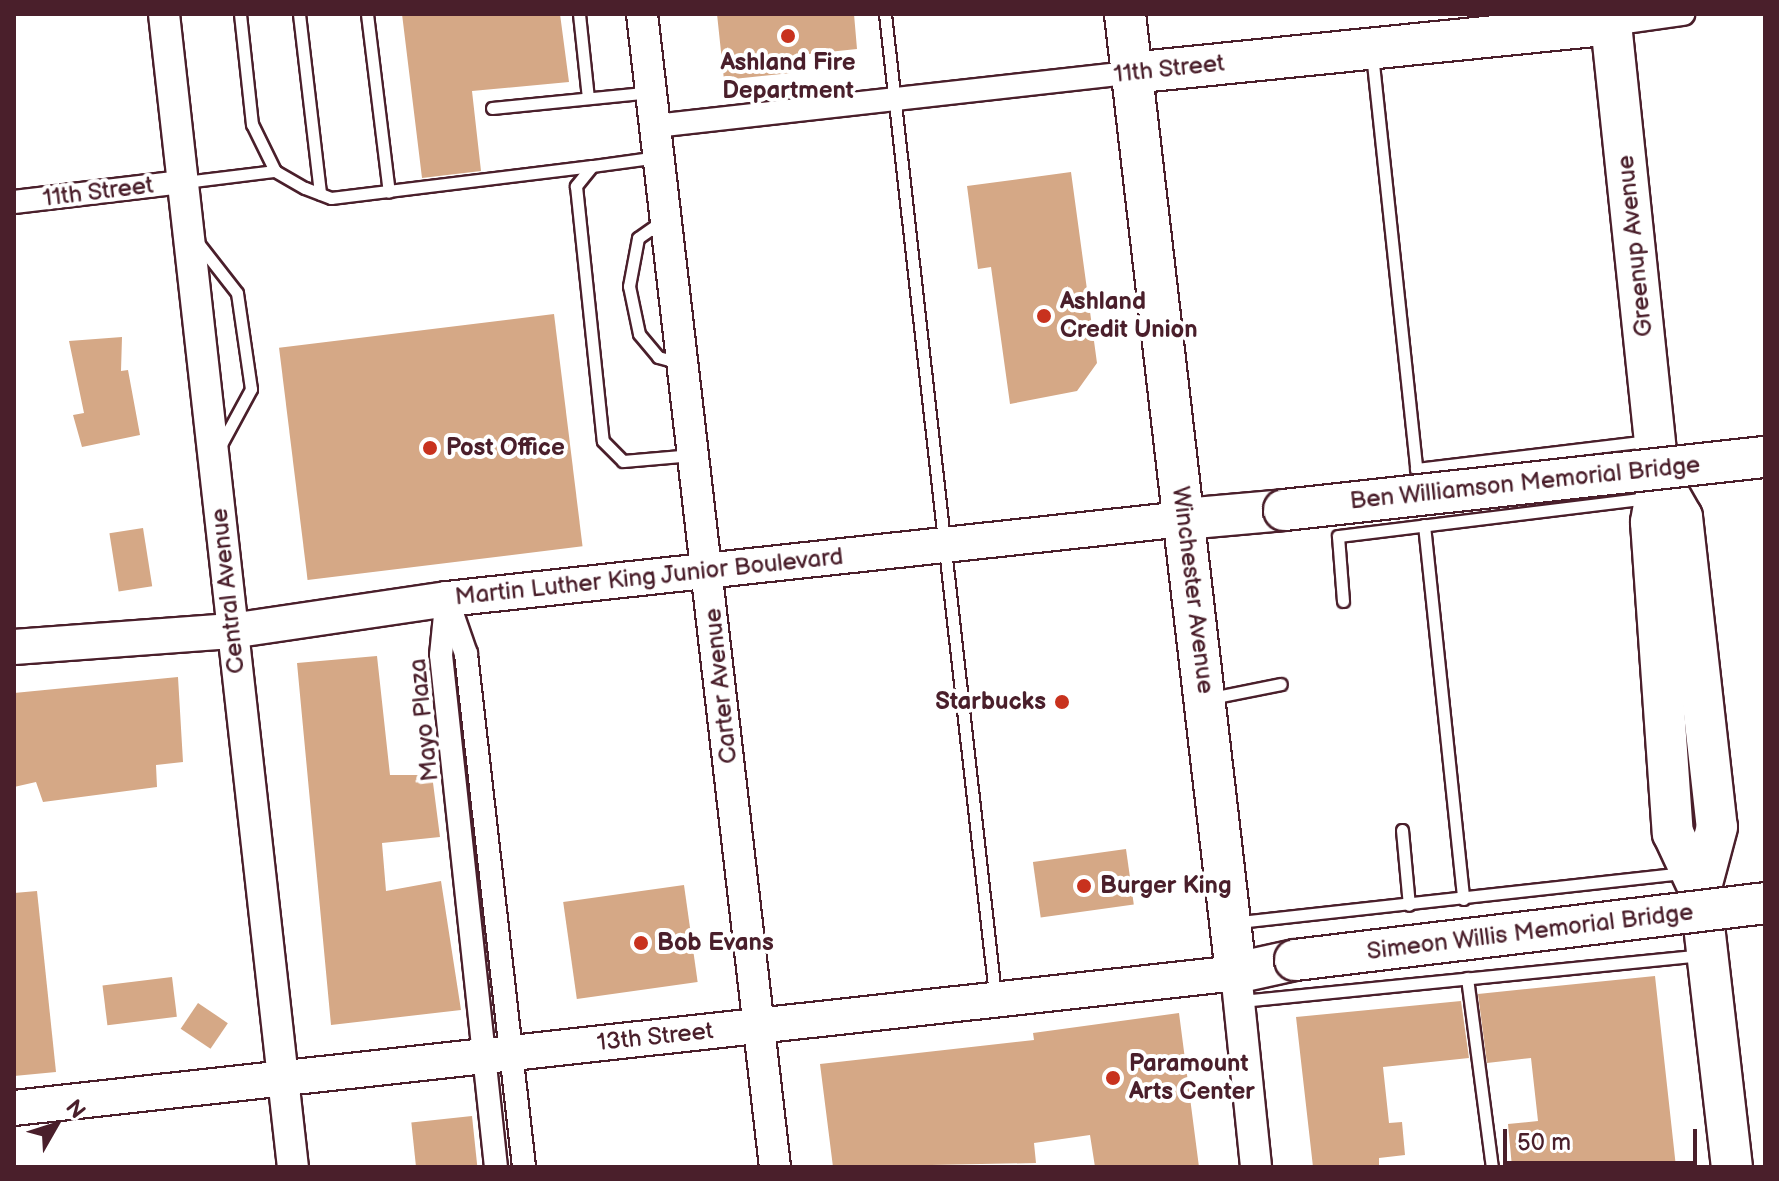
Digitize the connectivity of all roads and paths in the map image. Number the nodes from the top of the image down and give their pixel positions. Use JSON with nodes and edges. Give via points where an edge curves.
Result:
{"nodes":[{"id":1,"x":164,"y":14,"type":"edge"},
{"id":2,"x":240,"y":14,"type":"edge"},
{"id":3,"x":299,"y":14,"type":"edge"},
{"id":4,"x":367,"y":14,"type":"edge"},
{"id":5,"x":579,"y":14,"type":"edge"},
{"id":6,"x":642,"y":14,"type":"edge"},
{"id":7,"x":885,"y":14,"type":"edge"},
{"id":8,"x":1125,"y":14,"type":"edge"},
{"id":9,"x":1683,"y":14,"type":"edge"},
{"id":10,"x":1610,"y":19,"type":"edge"},
{"id":11,"x":1371,"y":49,"type":"junction"},
{"id":12,"x":1131,"y":73,"type":"junction"},
{"id":13,"x":651,"y":92,"type":"junction"},
{"id":14,"x":588,"y":98,"type":"junction"},
{"id":15,"x":894,"y":98,"type":"junction"},
{"id":16,"x":492,"y":108,"type":"dead end"},
{"id":17,"x":655,"y":126,"type":"junction"},
{"id":18,"x":658,"y":157,"type":"junction"},
{"id":19,"x":592,"y":166,"type":"junction"},
{"id":20,"x":275,"y":171,"type":"junction"},
{"id":21,"x":182,"y":182,"type":"junction"},
{"id":22,"x":389,"y":192,"type":"junction"},
{"id":23,"x":320,"y":194,"type":"junction"},
{"id":24,"x":14,"y":202,"type":"edge"},
{"id":25,"x":665,"y":219,"type":"junction"},
{"id":26,"x":187,"y":230,"type":"junction"},
{"id":27,"x":680,"y":363,"type":"junction"},
{"id":28,"x":693,"y":455,"type":"junction"},
{"id":29,"x":214,"y":457,"type":"junction"},
{"id":30,"x":1765,"y":457,"type":"edge"},
{"id":31,"x":1660,"y":477,"type":"junction"},
{"id":32,"x":1284,"y":510,"type":"joint"},
{"id":33,"x":1184,"y":519,"type":"junction"},
{"id":34,"x":1424,"y":525,"type":"junction"},
{"id":35,"x":944,"y":545,"type":"junction"},
{"id":36,"x":708,"y":571,"type":"junction"},
{"id":37,"x":447,"y":599,"type":"junction"},
{"id":38,"x":1343,"y":601,"type":"dead end"},
{"id":39,"x":231,"y":631,"type":"junction"},
{"id":40,"x":14,"y":647,"type":"edge"},
{"id":41,"x":1281,"y":684,"type":"dead end"},
{"id":42,"x":1207,"y":699,"type":"junction"},
{"id":43,"x":1402,"y":830,"type":"dead end"},
{"id":44,"x":1699,"y":878,"type":"junction"},
{"id":45,"x":1463,"y":899,"type":"junction"},
{"id":46,"x":1765,"y":903,"type":"edge"},
{"id":47,"x":1409,"y":905,"type":"junction"},
{"id":48,"x":1230,"y":923,"type":"junction"},
{"id":49,"x":1707,"y":954,"type":"junction"},
{"id":50,"x":1295,"y":960,"type":"joint"},
{"id":51,"x":1467,"y":978,"type":"junction"},
{"id":52,"x":1237,"y":987,"type":"junction"},
{"id":53,"x":996,"y":1000,"type":"junction"},
{"id":54,"x":757,"y":1026,"type":"junction"},
{"id":55,"x":498,"y":1053,"type":"junction"},
{"id":56,"x":283,"y":1080,"type":"junction"},
{"id":57,"x":14,"y":1108,"type":"edge"},
{"id":58,"x":293,"y":1167,"type":"edge"},
{"id":59,"x":496,"y":1167,"type":"edge"},
{"id":60,"x":524,"y":1167,"type":"edge"},
{"id":61,"x":775,"y":1167,"type":"edge"},
{"id":62,"x":1256,"y":1167,"type":"edge"},
{"id":63,"x":1492,"y":1167,"type":"edge"},
{"id":64,"x":1732,"y":1167,"type":"edge"}],
"edges":[{"from":1,"to":21,"type":"street","name":"Central Avenue"},
{"from":2,"to":20,"type":"lane","via":[[252,124]]},
{"from":3,"to":23,"type":"lane"},
{"from":4,"to":22,"type":"lane"},
{"from":5,"to":14,"type":"lane"},
{"from":6,"to":13,"type":"street","name":"Carter Avenue"},
{"from":7,"to":15,"type":"lane"},
{"from":8,"to":12,"type":"highway","name":"Winchester Avenue"},
{"from":9,"to":10,"type":"street","name":"11th Street"},
{"from":10,"to":11,"type":"highway","name":"11th Street"},
{"from":10,"to":31,"type":"highway","name":"Greenup Avenue"},
{"from":11,"to":12,"type":"highway","name":"11th Street"},
{"from":11,"to":31,"type":"lane","via":[[1416,469]]},
{"from":12,"to":15,"type":"street","name":"11th Street"},
{"from":12,"to":33,"type":"highway","name":"Winchester Avenue"},
{"from":13,"to":14,"type":"lane"},
{"from":13,"to":17,"type":"street","name":"Carter Avenue"},
{"from":14,"to":16,"type":"lane"},
{"from":15,"to":17,"type":"street","name":"11th Street"},
{"from":15,"to":35,"type":"lane"},
{"from":17,"to":18,"type":"street","name":"Carter Avenue"},
{"from":18,"to":19,"type":"lane"},
{"from":18,"to":25,"type":"street","name":"Carter Avenue"},
{"from":19,"to":22,"type":"lane"},
{"from":19,"to":28,"type":"lane","via":[[576,186],[603,441],[623,461]]},
{"from":20,"to":21,"type":"lane"},
{"from":20,"to":23,"type":"lane"},
{"from":21,"to":24,"type":"street","name":"11th Street"},
{"from":21,"to":26,"type":"street","name":"Central Avenue"},
{"from":22,"to":23,"type":"lane"},
{"from":25,"to":27,"type":"street","name":"Carter Avenue"},
{"from":25,"to":27,"type":"lane","via":[[638,238],[629,286],[639,334],[658,357]]},
{"from":26,"to":29,"type":"street","name":"Central Avenue"},
{"from":26,"to":29,"type":"lane","via":[[237,293],[247,349],[248,403]]},
{"from":27,"to":28,"type":"street","name":"Carter Avenue"},
{"from":28,"to":36,"type":"street","name":"Carter Avenue"},
{"from":29,"to":39,"type":"street","name":"Central Avenue"},
{"from":30,"to":32,"type":"highway","name":"Ben Williamson Memorial Bridge","bridge":true},
{"from":31,"to":34,"type":"lane"},
{"from":31,"to":44,"type":"highway","name":"Greenup Avenue","via":[[1682,517],[1717,827]]},
{"from":32,"to":33,"type":"highway","name":"Martin Luther King Junior Boulevard"},
{"from":33,"to":35,"type":"main road","name":"Martin Luther King Junior Boulevard"},
{"from":33,"to":42,"type":"highway","name":"Winchester Avenue"},
{"from":34,"to":38,"type":"lane","via":[[1338,536]]},
{"from":34,"to":45,"type":"lane"},
{"from":35,"to":36,"type":"main road","name":"Martin Luther King Junior Boulevard"},
{"from":35,"to":53,"type":"lane"},
{"from":36,"to":37,"type":"main road","name":"Martin Luther King Junior Boulevard"},
{"from":36,"to":54,"type":"street","name":"Carter Avenue"},
{"from":37,"to":39,"type":"main road","name":"Martin Luther King Junior Boulevard"},
{"from":37,"to":55,"type":"street","name":"Mayo Plaza","via":[[466,654]]},
{"from":39,"to":40,"type":"main road","name":"Martin Luther King Junior Boulevard"},
{"from":39,"to":56,"type":"street","name":"Central Avenue"},
{"from":41,"to":42,"type":"lane"},
{"from":42,"to":48,"type":"highway","name":"Winchester Avenue"},
{"from":43,"to":47,"type":"lane"},
{"from":44,"to":45,"type":"lane"},
{"from":44,"to":49,"type":"highway","name":"Greenup Avenue"},
{"from":45,"to":47,"type":"lane"},
{"from":46,"to":50,"type":"highway","name":"Simeon Willis Memorial Bridge","bridge":true},
{"from":47,"to":48,"type":"lane"},
{"from":48,"to":52,"type":"highway","name":"Winchester Avenue"},
{"from":49,"to":51,"type":"lane"},
{"from":49,"to":64,"type":"highway","name":"Greenup Avenue"},
{"from":50,"to":52,"type":"highway","name":"13th Street"},
{"from":51,"to":52,"type":"lane"},
{"from":51,"to":63,"type":"lane"},
{"from":52,"to":53,"type":"main road","name":"13th Street"},
{"from":52,"to":62,"type":"street","name":"Winchester Avenue"},
{"from":53,"to":54,"type":"main road","name":"13th Street"},
{"from":54,"to":55,"type":"main road","name":"13th Street"},
{"from":54,"to":61,"type":"street","name":"Carter Avenue"},
{"from":55,"to":56,"type":"main road","name":"13th Street"},
{"from":55,"to":59,"type":"street","name":"Mayo Plaza"},
{"from":55,"to":60,"type":"street","name":"Mayo Plaza"},
{"from":56,"to":57,"type":"main road","name":"13th Street"},
{"from":56,"to":58,"type":"street","name":"Central Avenue"}]}
